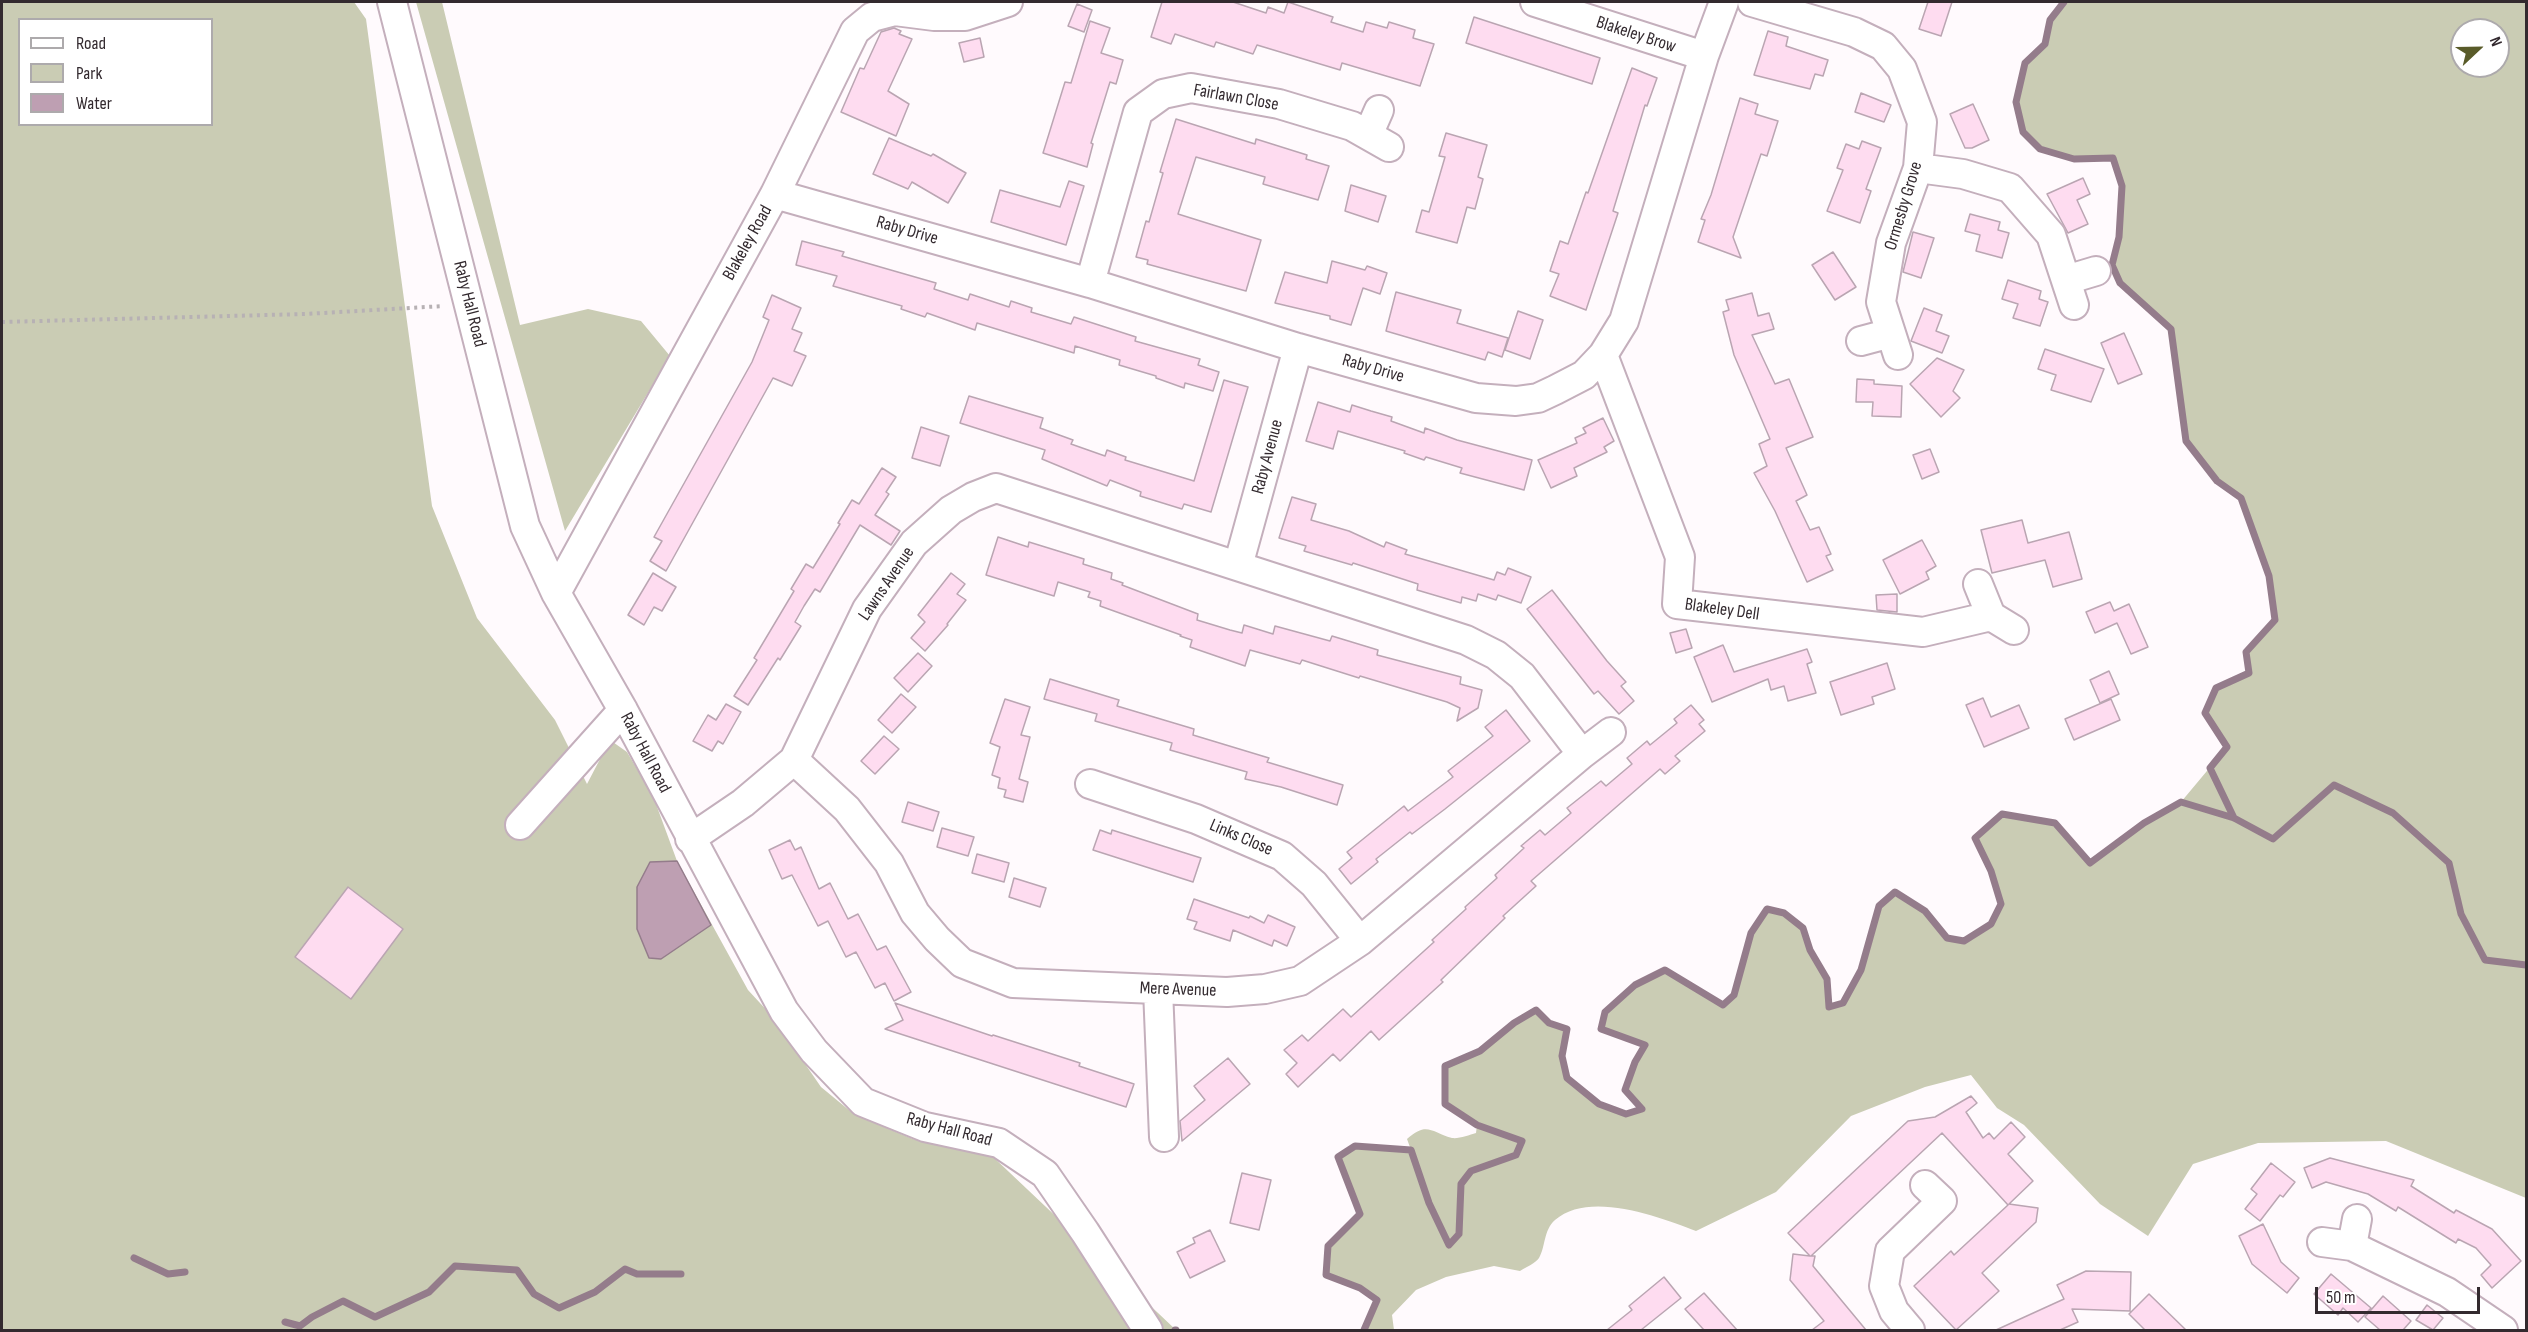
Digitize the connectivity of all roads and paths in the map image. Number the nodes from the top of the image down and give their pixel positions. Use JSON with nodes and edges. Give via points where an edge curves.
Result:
{"nodes":[{"id":1,"x":392,"y":2,"type":"edge"},
{"id":2,"x":1008,"y":2,"type":"edge"},
{"id":3,"x":1535,"y":2,"type":"edge"},
{"id":4,"x":1724,"y":2,"type":"edge"},
{"id":5,"x":1752,"y":2,"type":"edge"},
{"id":6,"x":1704,"y":56,"type":"junction"},
{"id":7,"x":1379,"y":131,"type":"dead end"},
{"id":8,"x":1918,"y":168,"type":"junction"},
{"id":9,"x":775,"y":194,"type":"junction"},
{"id":10,"x":2096,"y":271,"type":"dead end"},
{"id":11,"x":1090,"y":283,"type":"junction"},
{"id":12,"x":469,"y":304,"type":"junction"},
{"id":13,"x":2,"y":322,"type":"edge"},
{"id":14,"x":1861,"y":341,"type":"dead end"},
{"id":15,"x":1298,"y":348,"type":"junction"},
{"id":16,"x":1603,"y":355,"type":"junction"},
{"id":17,"x":1238,"y":566,"type":"junction"},
{"id":18,"x":1978,"y":584,"type":"dead end"},
{"id":19,"x":556,"y":593,"type":"junction"},
{"id":20,"x":623,"y":710,"type":"junction"},
{"id":21,"x":1611,"y":732,"type":"dead end"},
{"id":22,"x":1582,"y":754,"type":"junction"},
{"id":23,"x":794,"y":760,"type":"junction"},
{"id":24,"x":1090,"y":784,"type":"dead end"},
{"id":25,"x":520,"y":825,"type":"dead end"},
{"id":26,"x":690,"y":839,"type":"junction"},
{"id":27,"x":1360,"y":941,"type":"junction"},
{"id":28,"x":1158,"y":989,"type":"junction"},
{"id":29,"x":1164,"y":1137,"type":"dead end"},
{"id":30,"x":1941,"y":1199,"type":"dead end"},
{"id":31,"x":2322,"y":1242,"type":"dead end"},
{"id":32,"x":1148,"y":1330,"type":"edge"},
{"id":33,"x":1910,"y":1330,"type":"edge"},
{"id":34,"x":2503,"y":1330,"type":"edge"}],
"edges":[{"from":1,"to":12,"type":"street","name":"Raby Hall Road"},
{"from":2,"to":9,"type":"street","name":"Blakeley Road","via":[[965,16],[895,11],[872,17],[855,31]]},
{"from":3,"to":6,"type":"street","name":"Blakeley Brow"},
{"from":4,"to":6,"type":"street","name":"Raby Drive"},
{"from":5,"to":8,"type":"street","name":"Ormesby Grove","via":[[1854,32],[1883,46],[1902,69],[1922,122]]},
{"from":6,"to":16,"type":"street","name":"Raby Drive","via":[[1624,321]]},
{"from":7,"to":11,"type":"street","name":"Fairlawn Close","via":[[1279,104],[1191,88],[1163,94],[1138,112]]},
{"from":8,"to":10,"type":"street","via":[[1963,174],[2010,188],[2051,236],[2070,292]]},
{"from":8,"to":14,"type":"street","name":"Ormesby Grove","via":[[1890,243],[1881,302],[1894,344]]},
{"from":9,"to":11,"type":"street","name":"Raby Drive"},
{"from":9,"to":19,"type":"street","name":"Blakeley Road"},
{"from":11,"to":15,"type":"street","name":"Raby Drive"},
{"from":12,"to":13,"type":"path","via":[[305,314]]},
{"from":12,"to":19,"type":"street","name":"Raby Hall Road","via":[[525,526]]},
{"from":15,"to":16,"type":"street","name":"Raby Drive","via":[[1476,398],[1516,401],[1538,398],[1575,380]]},
{"from":15,"to":17,"type":"street","name":"Raby Avenue"},
{"from":16,"to":18,"type":"street","name":"Blakeley Dell","via":[[1680,557],[1677,604],[1923,632],[2003,623]]},
{"from":17,"to":22,"type":"street","via":[[1466,640],[1496,655],[1522,676]]},
{"from":17,"to":23,"type":"street","name":"Lawns Avenue","via":[[996,488],[973,497],[951,510],[914,543],[867,609]]},
{"from":19,"to":20,"type":"street","name":"Raby Hall Road"},
{"from":20,"to":25,"type":"street"},
{"from":20,"to":26,"type":"street","name":"Raby Hall Road"},
{"from":21,"to":22,"type":"street","name":"Mere Avenue"},
{"from":22,"to":27,"type":"street","name":"Mere Avenue"},
{"from":23,"to":26,"type":"street","name":"Lawns Avenue","via":[[743,803]]},
{"from":23,"to":28,"type":"street","name":"Mere Avenue","via":[[847,809],[890,863],[915,913],[962,963],[1013,983]]},
{"from":24,"to":27,"type":"street","name":"Links Close","via":[[1196,819],[1282,856],[1314,884]]},
{"from":26,"to":32,"type":"street","name":"Raby Hall Road","via":[[783,1011],[814,1051],[863,1102],[925,1127],[999,1143],[1045,1174]]},
{"from":27,"to":28,"type":"street","name":"Mere Avenue","via":[[1300,981],[1227,992]]},
{"from":28,"to":29,"type":"street"},
{"from":30,"to":33,"type":"street","via":[[1890,1251],[1884,1286],[1894,1311]]},
{"from":31,"to":34,"type":"street","via":[[2355,1233]]}]}
